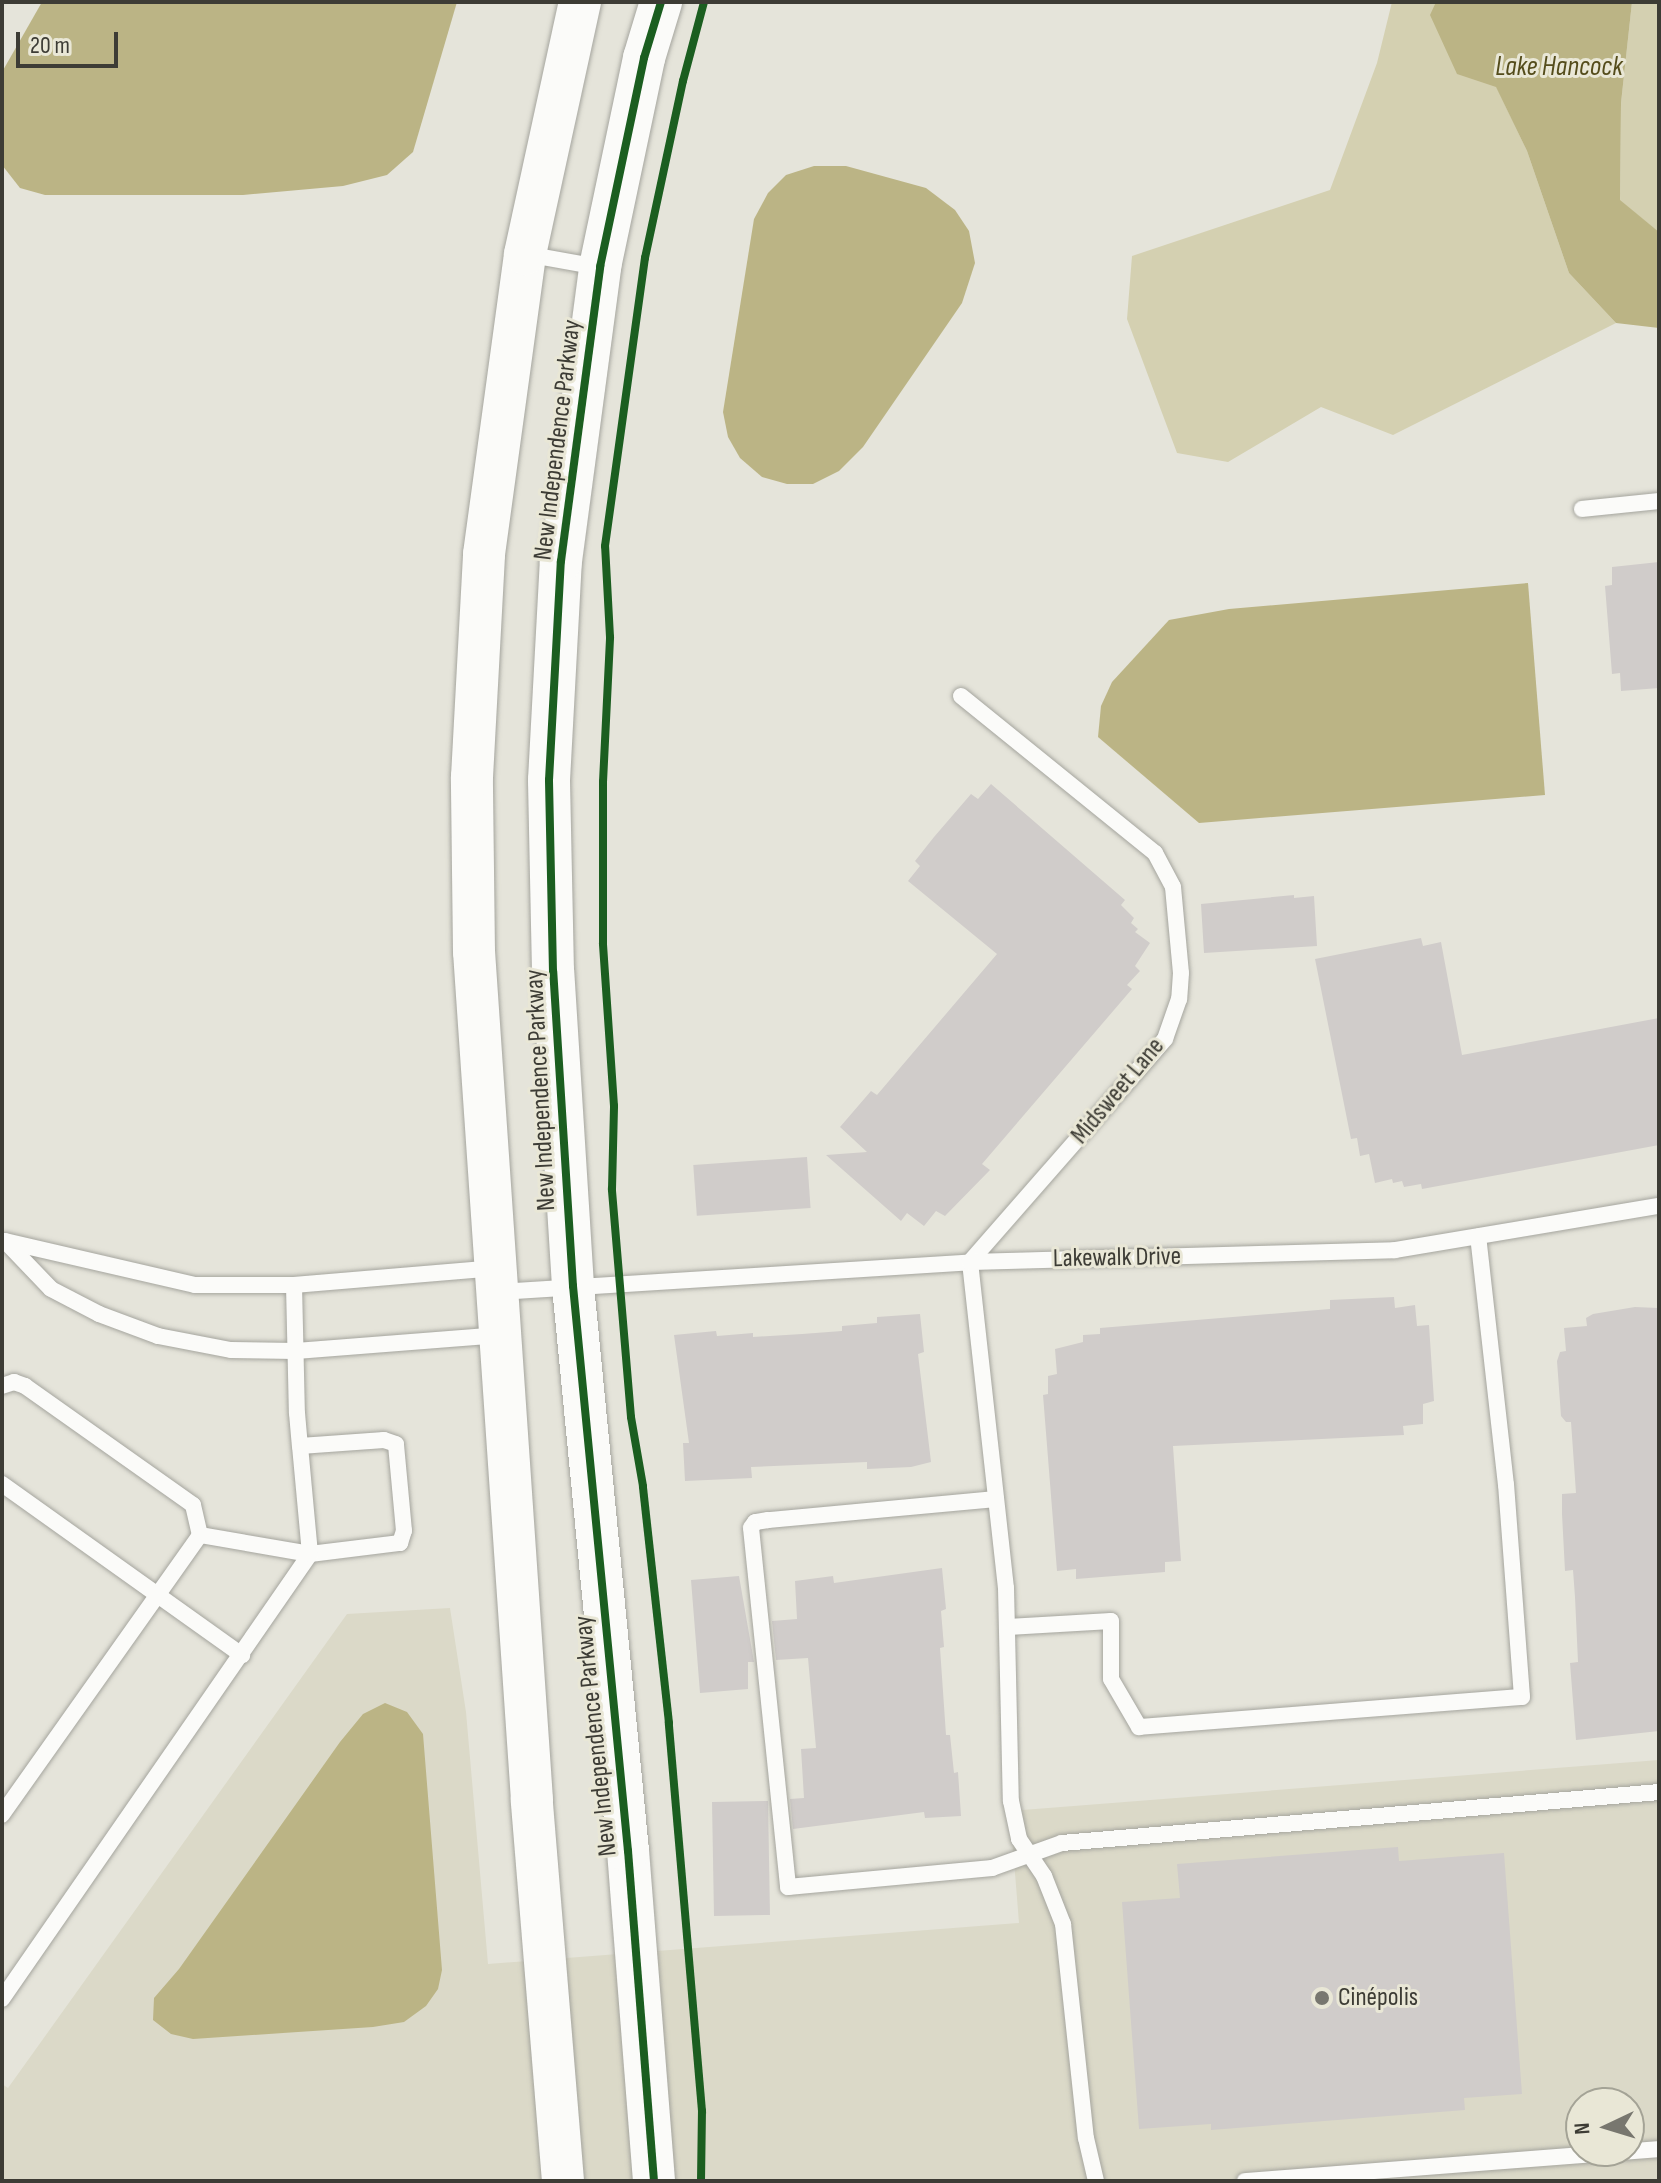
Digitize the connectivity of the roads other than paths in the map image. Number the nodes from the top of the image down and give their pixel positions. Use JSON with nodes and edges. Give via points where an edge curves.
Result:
{"nodes":[{"id":1,"x":580,"y":2,"type":"edge"},
{"id":2,"x":661,"y":2,"type":"edge"},
{"id":3,"x":525,"y":254,"type":"junction"},
{"id":4,"x":600,"y":267,"type":"junction"},
{"id":5,"x":1659,"y":501,"type":"edge"},
{"id":6,"x":1582,"y":509,"type":"dead end"},
{"id":7,"x":961,"y":696,"type":"dead end"},
{"id":8,"x":1659,"y":1206,"type":"edge"},
{"id":9,"x":1478,"y":1237,"type":"junction"},
{"id":10,"x":3,"y":1242,"type":"edge"},
{"id":11,"x":970,"y":1262,"type":"junction"},
{"id":12,"x":498,"y":1280,"type":"junction"},
{"id":13,"x":294,"y":1285,"type":"junction"},
{"id":14,"x":573,"y":1286,"type":"junction"},
{"id":15,"x":502,"y":1335,"type":"junction"},
{"id":16,"x":296,"y":1351,"type":"junction"},
{"id":17,"x":2,"y":1386,"type":"edge"},
{"id":18,"x":300,"y":1446,"type":"junction"},
{"id":19,"x":2,"y":1484,"type":"edge"},
{"id":20,"x":996,"y":1499,"type":"junction"},
{"id":21,"x":200,"y":1535,"type":"junction"},
{"id":22,"x":310,"y":1554,"type":"junction"},
{"id":23,"x":157,"y":1594,"type":"junction"},
{"id":24,"x":1008,"y":1627,"type":"junction"},
{"id":25,"x":242,"y":1655,"type":"junction"},
{"id":26,"x":1659,"y":1792,"type":"edge"},
{"id":27,"x":2,"y":1815,"type":"edge"},
{"id":28,"x":1029,"y":1855,"type":"junction"},
{"id":29,"x":2,"y":1999,"type":"edge"},
{"id":30,"x":1659,"y":2149,"type":"edge"},
{"id":31,"x":563,"y":2181,"type":"edge"},
{"id":32,"x":654,"y":2181,"type":"edge"},
{"id":33,"x":1096,"y":2181,"type":"edge"},
{"id":34,"x":1245,"y":2181,"type":"edge"}],
"edges":[{"from":1,"to":3,"type":"street","name":"New Independence Parkway"},
{"from":2,"to":4,"type":"street","name":"New Independence Parkway","via":[[644,58]]},
{"from":3,"to":4,"type":"lane"},
{"from":3,"to":12,"type":"street","name":"New Independence Parkway","via":[[484,554],[472,777],[474,952]]},
{"from":4,"to":14,"type":"street","name":"New Independence Parkway","via":[[561,561],[549,780],[553,972]]},
{"from":5,"to":6,"type":"lane"},
{"from":7,"to":11,"type":"lane","name":"Midsweet Lane","via":[[1155,853],[1173,887],[1181,973],[1179,999],[1165,1039]]},
{"from":8,"to":9,"type":"lane","name":"Lakewalk Drive"},
{"from":9,"to":11,"type":"lane","name":"Lakewalk Drive","via":[[1359,1252]]},
{"from":9,"to":24,"type":"lane","via":[[1506,1485],[1522,1697],[1139,1727],[1111,1679],[1111,1621]]},
{"from":10,"to":13,"type":"lane","name":"Lakewalk Drive","via":[[195,1285]]},
{"from":10,"to":16,"type":"lane","via":[[51,1289],[158,1336],[231,1350]]},
{"from":11,"to":14,"type":"lane","name":"Lakewalk Drive"},
{"from":11,"to":20,"type":"lane"},
{"from":12,"to":13,"type":"lane","name":"Lakewalk Drive"},
{"from":12,"to":14,"type":"lane","name":"Lakewalk Drive"},
{"from":12,"to":15,"type":"street","name":"New Independence Parkway"},
{"from":13,"to":16,"type":"lane"},
{"from":14,"to":32,"type":"street","name":"New Independence Parkway"},
{"from":15,"to":16,"type":"lane"},
{"from":15,"to":31,"type":"street","name":"New Independence Parkway"},
{"from":16,"to":18,"type":"lane"},
{"from":17,"to":21,"type":"lane","via":[[25,1386],[193,1505]]},
{"from":18,"to":22,"type":"lane"},
{"from":18,"to":22,"type":"lane","via":[[391,1440],[399,1449],[404,1531],[400,1543]]},
{"from":19,"to":23,"type":"lane"},
{"from":20,"to":24,"type":"lane"},
{"from":20,"to":28,"type":"lane","via":[[768,1520],[751,1528],[788,1887],[992,1868]]},
{"from":21,"to":22,"type":"lane"},
{"from":21,"to":23,"type":"lane"},
{"from":22,"to":25,"type":"lane"},
{"from":23,"to":25,"type":"lane"},
{"from":23,"to":27,"type":"lane"},
{"from":24,"to":28,"type":"lane","via":[[1011,1801],[1019,1839]]},
{"from":25,"to":29,"type":"lane"},
{"from":26,"to":28,"type":"lane","via":[[1062,1843]]},
{"from":28,"to":33,"type":"lane","via":[[1044,1876],[1063,1924],[1086,2138]]},
{"from":30,"to":34,"type":"lane"}]}
